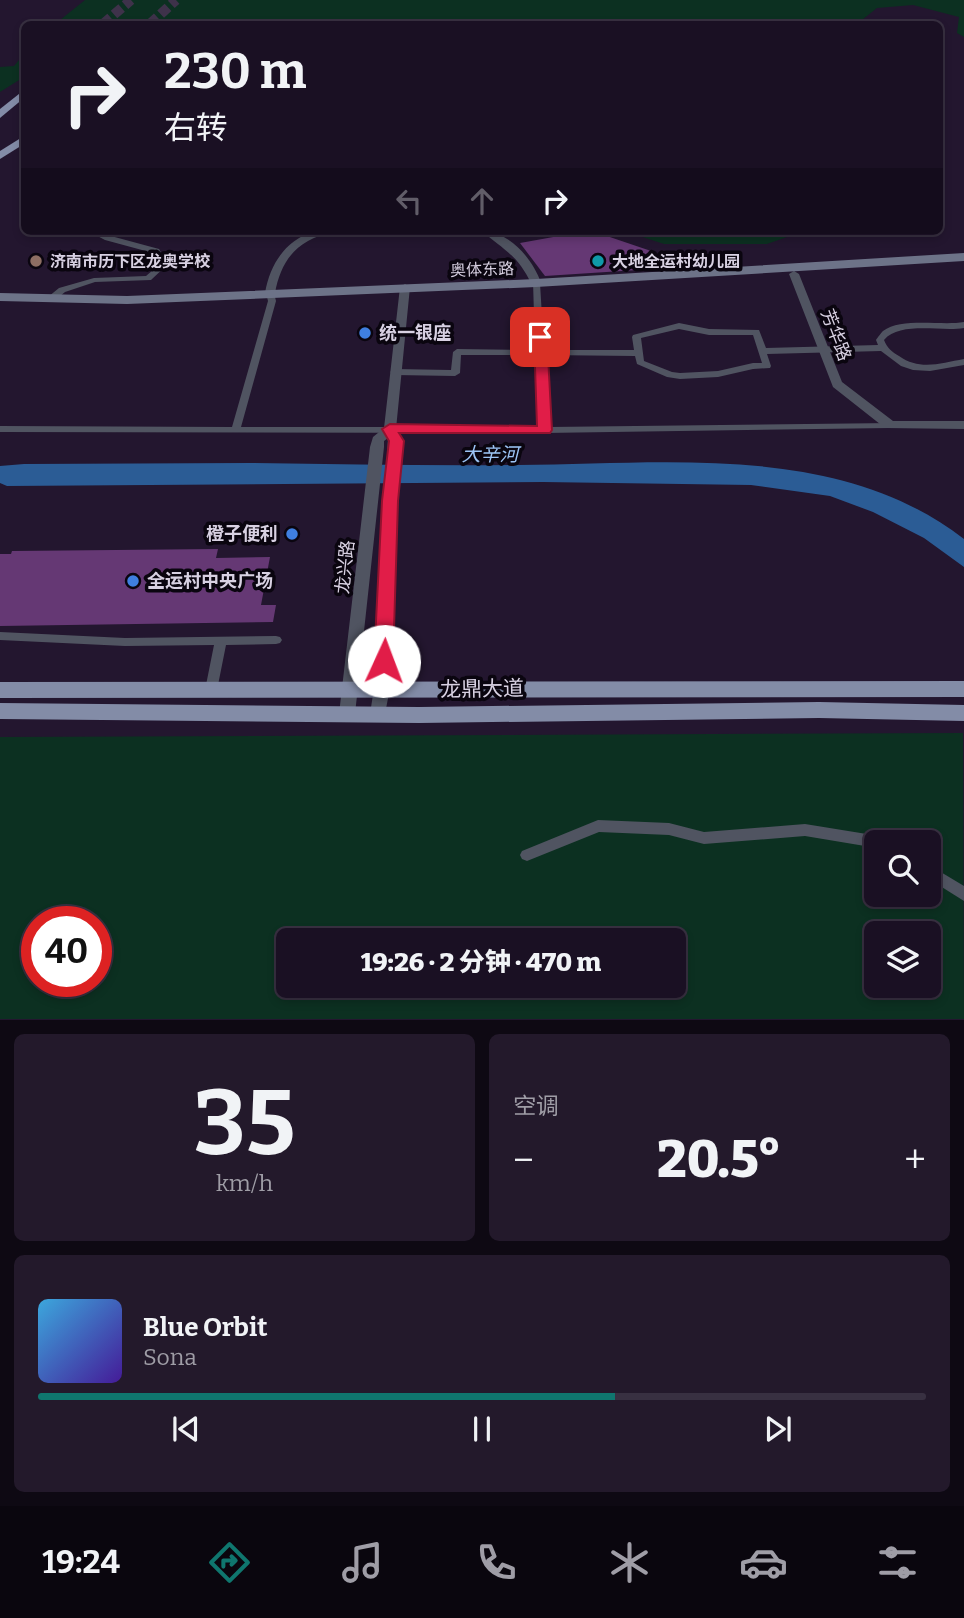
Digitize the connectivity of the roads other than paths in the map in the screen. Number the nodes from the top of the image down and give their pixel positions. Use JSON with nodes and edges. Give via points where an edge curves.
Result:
{"nodes":[{"id":1,"x":21,"y":96,"type":"edge"},
{"id":2,"x":0,"y":115,"type":"edge"},
{"id":3,"x":21,"y":141,"type":"edge"},
{"id":4,"x":0,"y":156,"type":"edge"},
{"id":5,"x":101,"y":235,"type":"edge"},
{"id":6,"x":310,"y":235,"type":"edge"},
{"id":7,"x":493,"y":235,"type":"edge"},
{"id":8,"x":964,"y":257,"type":"edge"},
{"id":9,"x":964,"y":264,"type":"edge"},
{"id":10,"x":794,"y":274,"type":"junction"},
{"id":11,"x":537,"y":286,"type":"junction"},
{"id":12,"x":404,"y":291,"type":"junction"},
{"id":13,"x":0,"y":297,"type":"edge"},
{"id":14,"x":271,"y":297,"type":"junction"},
{"id":15,"x":51,"y":299,"type":"junction"},
{"id":16,"x":0,"y":305,"type":"edge"},
{"id":17,"x":964,"y":325,"type":"edge"},
{"id":18,"x":883,"y":348,"type":"junction"},
{"id":19,"x":823,"y":350,"type":"junction"},
{"id":20,"x":762,"y":351,"type":"junction"},
{"id":21,"x":639,"y":353,"type":"junction"},
{"id":22,"x":964,"y":362,"type":"edge"},
{"id":23,"x":396,"y":372,"type":"junction"},
{"id":24,"x":890,"y":425,"type":"junction"},
{"id":25,"x":964,"y":425,"type":"edge"},
{"id":26,"x":0,"y":429,"type":"edge"},
{"id":27,"x":236,"y":429,"type":"junction"},
{"id":28,"x":390,"y":429,"type":"junction"},
{"id":29,"x":544,"y":430,"type":"junction"},
{"id":30,"x":0,"y":636,"type":"edge"},
{"id":31,"x":276,"y":640,"type":"dead end"},
{"id":32,"x":221,"y":641,"type":"junction"},
{"id":33,"x":382,"y":688,"type":"junction"},
{"id":34,"x":964,"y":689,"type":"edge"},
{"id":35,"x":0,"y":690,"type":"edge"},
{"id":36,"x":211,"y":690,"type":"junction"},
{"id":37,"x":351,"y":690,"type":"junction"},
{"id":38,"x":0,"y":711,"type":"edge"},
{"id":39,"x":964,"y":713,"type":"edge"},
{"id":40,"x":347,"y":714,"type":"junction"},
{"id":41,"x":378,"y":714,"type":"junction"},
{"id":42,"x":864,"y":840,"type":"edge"},
{"id":43,"x":527,"y":855,"type":"dead end"},
{"id":44,"x":941,"y":879,"type":"edge"},
{"id":45,"x":964,"y":894,"type":"edge"}],
"edges":[{"from":1,"to":2,"type":"main road"},
{"from":3,"to":4,"type":"main road"},
{"from":5,"to":15,"type":"street","via":[[156,251],[164,264],[148,278],[94,280],[62,290]]},
{"from":6,"to":14,"type":"street","via":[[283,254],[272,275]]},
{"from":7,"to":11,"type":"street","via":[[514,249]]},
{"from":8,"to":11,"type":"main road","name":"奥体东路"},
{"from":9,"to":10,"type":"main road"},
{"from":10,"to":11,"type":"main road"},
{"from":10,"to":19,"type":"street","name":"芳华路"},
{"from":11,"to":12,"type":"main road"},
{"from":11,"to":29,"type":"street"},
{"from":12,"to":14,"type":"main road"},
{"from":12,"to":23,"type":"street","name":"龙兴路"},
{"from":13,"to":15,"type":"main road"},
{"from":14,"to":15,"type":"main road"},
{"from":14,"to":16,"type":"main road","via":[[90,308]]},
{"from":14,"to":27,"type":"street"},
{"from":17,"to":18,"type":"street","via":[[895,327],[880,340]]},
{"from":18,"to":19,"type":"street"},
{"from":18,"to":22,"type":"street","via":[[907,367],[932,369]]},
{"from":19,"to":20,"type":"street"},
{"from":19,"to":24,"type":"street","name":"芳华路","via":[[837,384]]},
{"from":20,"to":21,"type":"street","via":[[767,366],[697,376],[670,375],[640,362]]},
{"from":20,"to":21,"type":"street","via":[[756,332],[709,332],[679,326],[636,337]]},
{"from":21,"to":23,"type":"street","via":[[457,352],[455,373]]},
{"from":23,"to":28,"type":"street","name":"龙兴路"},
{"from":24,"to":25,"type":"street"},
{"from":24,"to":29,"type":"street"},
{"from":26,"to":27,"type":"street"},
{"from":27,"to":28,"type":"street"},
{"from":28,"to":29,"type":"street"},
{"from":28,"to":33,"type":"street","name":"龙兴路","via":[[396,441]]},
{"from":28,"to":37,"type":"street","name":"龙兴路","via":[[378,440]]},
{"from":30,"to":32,"type":"street"},
{"from":31,"to":32,"type":"street"},
{"from":32,"to":36,"type":"street"},
{"from":33,"to":34,"type":"main road","name":"龙鼎大道"},
{"from":33,"to":37,"type":"main road","name":"龙鼎大道"},
{"from":33,"to":41,"type":"street","name":"龙兴路"},
{"from":35,"to":36,"type":"main road","name":"龙鼎大道"},
{"from":36,"to":37,"type":"main road","name":"龙鼎大道"},
{"from":37,"to":40,"type":"street","name":"龙兴路"},
{"from":38,"to":40,"type":"main road","name":"龙鼎大道"},
{"from":39,"to":41,"type":"main road","name":"龙鼎大道"},
{"from":40,"to":41,"type":"main road","name":"龙鼎大道"},
{"from":42,"to":43,"type":"street","via":[[805,830],[704,838],[668,829],[598,826]]},
{"from":44,"to":45,"type":"street"}]}
